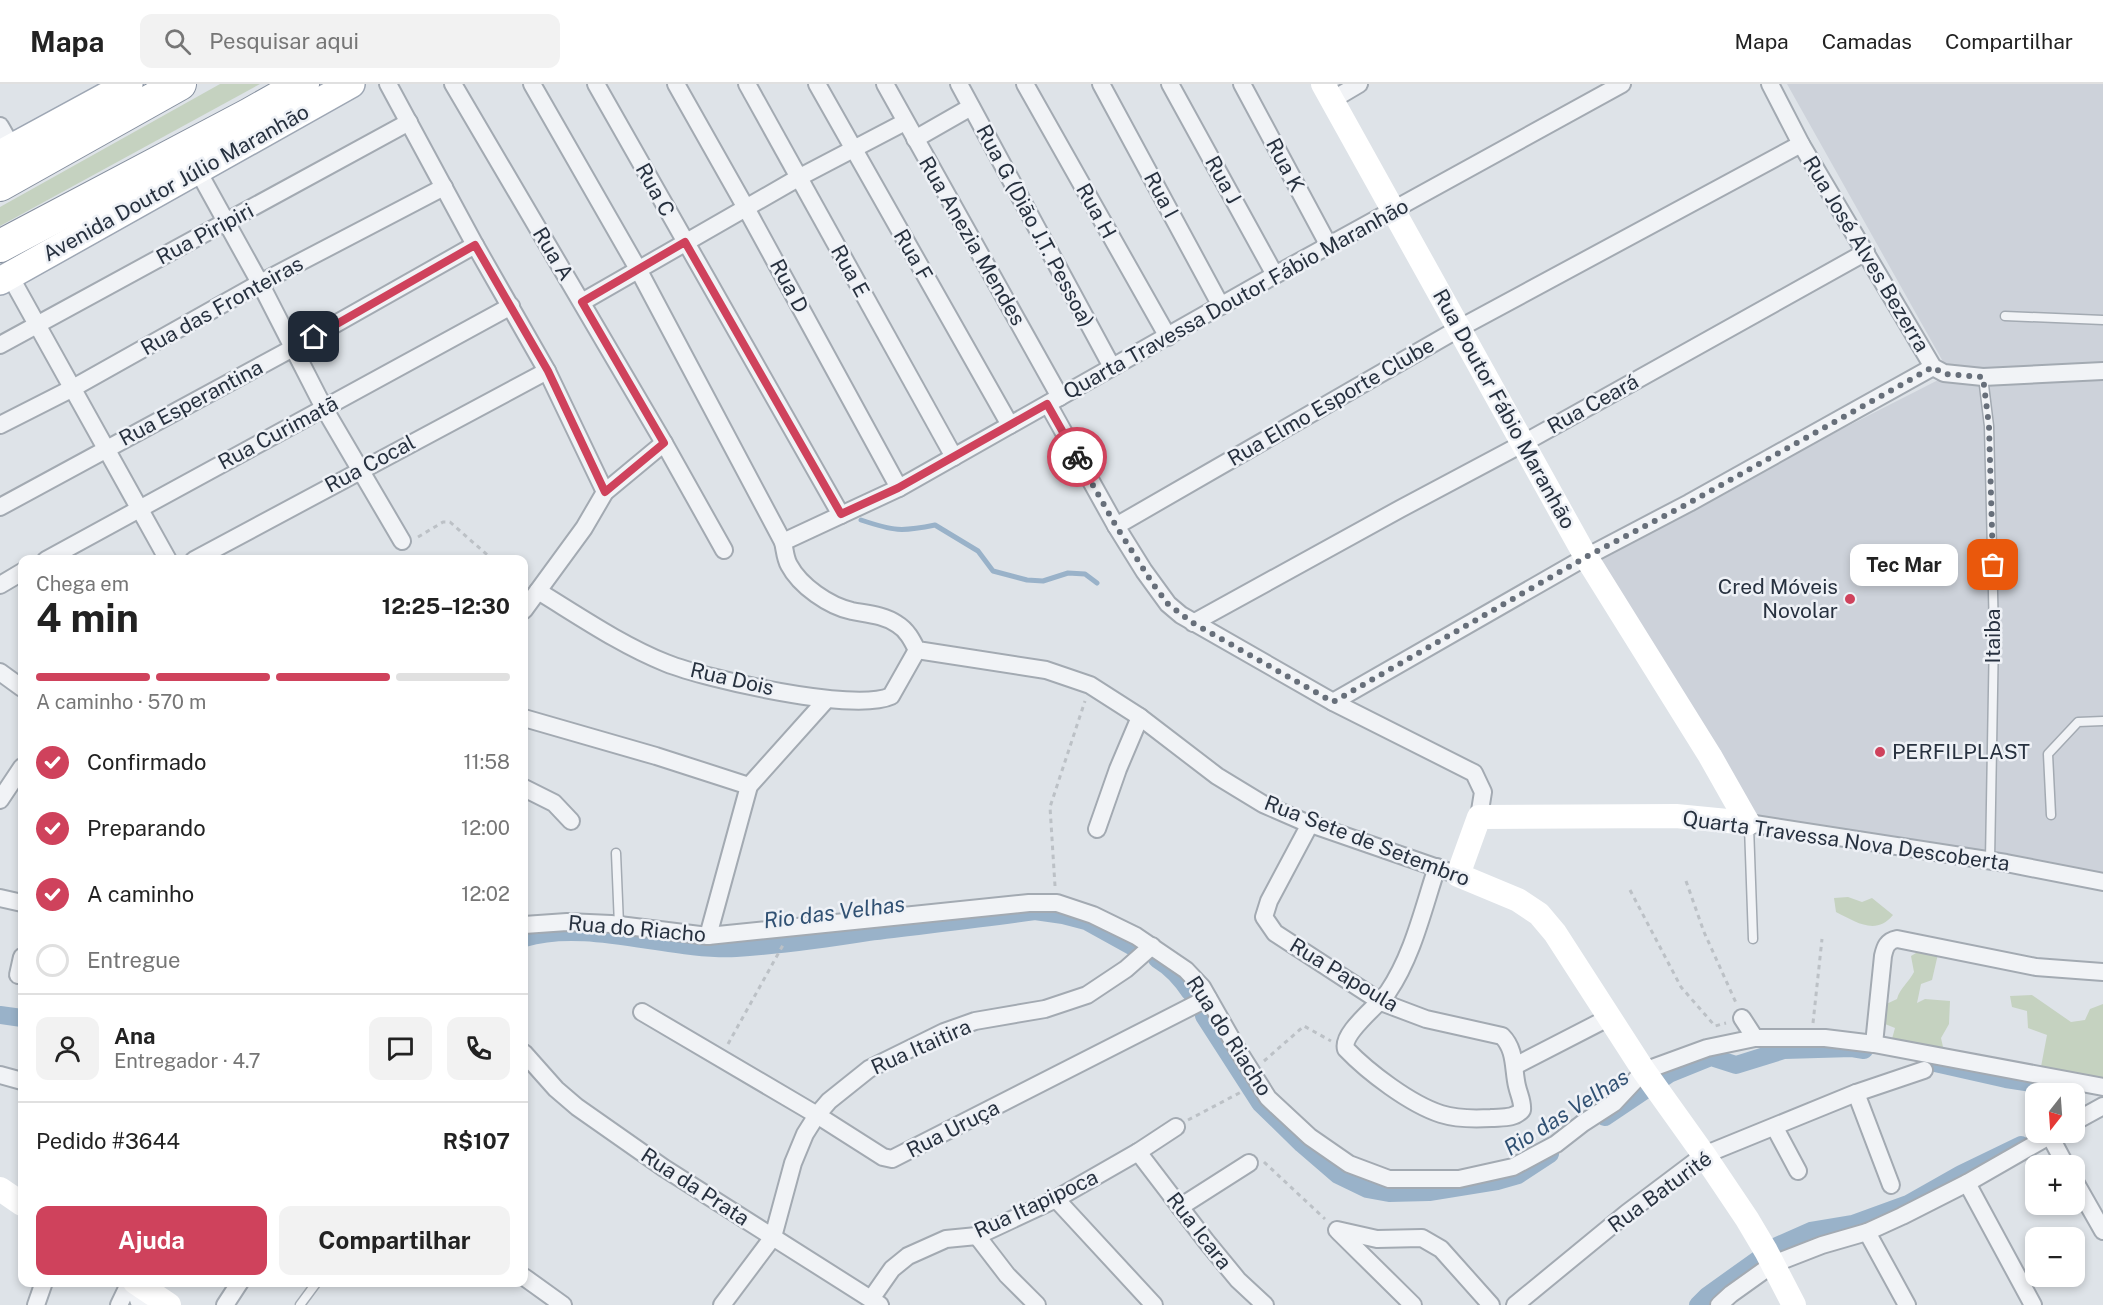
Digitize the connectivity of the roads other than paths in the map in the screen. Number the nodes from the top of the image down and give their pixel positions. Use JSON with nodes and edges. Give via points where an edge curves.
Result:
{"nodes":[{"id":1,"x":129,"y":84,"type":"edge"},
{"id":2,"x":180,"y":84,"type":"edge"},
{"id":3,"x":303,"y":84,"type":"edge"},
{"id":4,"x":351,"y":84,"type":"edge"},
{"id":5,"x":388,"y":84,"type":"edge"},
{"id":6,"x":453,"y":84,"type":"edge"},
{"id":7,"x":532,"y":84,"type":"edge"},
{"id":8,"x":596,"y":84,"type":"edge"},
{"id":9,"x":676,"y":84,"type":"edge"},
{"id":10,"x":747,"y":84,"type":"edge"},
{"id":11,"x":817,"y":84,"type":"edge"},
{"id":12,"x":885,"y":84,"type":"edge"},
{"id":13,"x":1025,"y":84,"type":"edge"},
{"id":14,"x":1101,"y":84,"type":"edge"},
{"id":15,"x":1170,"y":84,"type":"edge"},
{"id":16,"x":1242,"y":84,"type":"edge"},
{"id":17,"x":1359,"y":84,"type":"edge"},
{"id":18,"x":1622,"y":84,"type":"edge"},
{"id":19,"x":1770,"y":84,"type":"edge"},
{"id":20,"x":966,"y":86,"type":"edge"},
{"id":21,"x":1328,"y":92,"type":"edge"},
{"id":22,"x":971,"y":107,"type":"junction"},
{"id":23,"x":409,"y":122,"type":"junction"},
{"id":24,"x":906,"y":122,"type":"junction"},
{"id":25,"x":915,"y":140,"type":"junction"},
{"id":26,"x":4,"y":142,"type":"edge"},
{"id":27,"x":1801,"y":144,"type":"junction"},
{"id":28,"x":853,"y":149,"type":"junction"},
{"id":29,"x":198,"y":171,"type":"junction"},
{"id":30,"x":798,"y":177,"type":"junction"},
{"id":31,"x":0,"y":185,"type":"edge"},
{"id":32,"x":444,"y":187,"type":"junction"},
{"id":33,"x":746,"y":208,"type":"junction"},
{"id":34,"x":1394,"y":210,"type":"junction"},
{"id":35,"x":225,"y":223,"type":"junction"},
{"id":36,"x":685,"y":242,"type":"junction"},
{"id":37,"x":475,"y":245,"type":"junction"},
{"id":38,"x":0,"y":246,"type":"edge"},
{"id":39,"x":1329,"y":246,"type":"junction"},
{"id":40,"x":1866,"y":252,"type":"junction"},
{"id":41,"x":638,"y":269,"type":"junction"},
{"id":42,"x":1275,"y":275,"type":"junction"},
{"id":43,"x":5,"y":278,"type":"edge"},
{"id":44,"x":260,"y":283,"type":"junction"},
{"id":45,"x":582,"y":302,"type":"junction"},
{"id":46,"x":511,"y":306,"type":"junction"},
{"id":47,"x":1221,"y":306,"type":"junction"},
{"id":48,"x":2005,"y":316,"type":"dead end"},
{"id":49,"x":2103,"y":320,"type":"edge"},
{"id":50,"x":38,"y":323,"type":"junction"},
{"id":51,"x":1458,"y":329,"type":"junction"},
{"id":52,"x":1168,"y":337,"type":"junction"},
{"id":53,"x":0,"y":345,"type":"edge"},
{"id":54,"x":293,"y":348,"type":"junction"},
{"id":55,"x":1112,"y":367,"type":"junction"},
{"id":56,"x":1933,"y":367,"type":"junction"},
{"id":57,"x":548,"y":371,"type":"junction"},
{"id":58,"x":2103,"y":371,"type":"edge"},
{"id":59,"x":1983,"y":377,"type":"junction"},
{"id":60,"x":73,"y":388,"type":"junction"},
{"id":61,"x":1054,"y":400,"type":"junction"},
{"id":62,"x":324,"y":408,"type":"junction"},
{"id":63,"x":0,"y":425,"type":"edge"},
{"id":64,"x":1010,"y":425,"type":"junction"},
{"id":65,"x":664,"y":443,"type":"junction"},
{"id":66,"x":1522,"y":444,"type":"junction"},
{"id":67,"x":106,"y":449,"type":"junction"},
{"id":68,"x":954,"y":457,"type":"junction"},
{"id":69,"x":362,"y":471,"type":"junction"},
{"id":70,"x":898,"y":488,"type":"junction"},
{"id":71,"x":605,"y":492,"type":"junction"},
{"id":72,"x":0,"y":507,"type":"edge"},
{"id":73,"x":140,"y":507,"type":"junction"},
{"id":74,"x":841,"y":514,"type":"junction"},
{"id":75,"x":1116,"y":526,"type":"junction"},
{"id":76,"x":402,"y":541,"type":"road end"},
{"id":77,"x":783,"y":542,"type":"junction"},
{"id":78,"x":724,"y":550,"type":"dead end"},
{"id":79,"x":55,"y":555,"type":"edge"},
{"id":80,"x":165,"y":555,"type":"edge"},
{"id":81,"x":204,"y":555,"type":"edge"},
{"id":82,"x":1586,"y":557,"type":"junction"},
{"id":83,"x":18,"y":574,"type":"edge"},
{"id":84,"x":0,"y":585,"type":"edge"},
{"id":85,"x":538,"y":591,"type":"junction"},
{"id":86,"x":528,"y":605,"type":"edge"},
{"id":87,"x":1193,"y":623,"type":"junction"},
{"id":88,"x":917,"y":650,"type":"junction"},
{"id":89,"x":0,"y":672,"type":"edge"},
{"id":90,"x":18,"y":685,"type":"edge"},
{"id":91,"x":827,"y":699,"type":"junction"},
{"id":92,"x":1333,"y":702,"type":"junction"},
{"id":93,"x":1140,"y":717,"type":"junction"},
{"id":94,"x":528,"y":719,"type":"edge"},
{"id":95,"x":2103,"y":722,"type":"edge"},
{"id":96,"x":18,"y":773,"type":"edge"},
{"id":97,"x":749,"y":786,"type":"junction"},
{"id":98,"x":528,"y":790,"type":"edge"},
{"id":99,"x":0,"y":800,"type":"edge"},
{"id":100,"x":2051,"y":815,"type":"dead end"},
{"id":101,"x":1479,"y":817,"type":"junction"},
{"id":102,"x":571,"y":821,"type":"dead end"},
{"id":103,"x":1748,"y":823,"type":"junction"},
{"id":104,"x":1310,"y":824,"type":"junction"},
{"id":105,"x":1097,"y":829,"type":"dead end"},
{"id":106,"x":616,"y":853,"type":"dead end"},
{"id":107,"x":1990,"y":860,"type":"junction"},
{"id":108,"x":1447,"y":871,"type":"junction"},
{"id":109,"x":2103,"y":882,"type":"edge"},
{"id":110,"x":0,"y":898,"type":"edge"},
{"id":111,"x":18,"y":902,"type":"edge"},
{"id":112,"x":528,"y":925,"type":"edge"},
{"id":113,"x":619,"y":925,"type":"junction"},
{"id":114,"x":708,"y":936,"type":"junction"},
{"id":115,"x":1753,"y":939,"type":"dead end"},
{"id":116,"x":1146,"y":951,"type":"junction"},
{"id":117,"x":2103,"y":972,"type":"edge"},
{"id":118,"x":1208,"y":998,"type":"junction"},
{"id":119,"x":1381,"y":1002,"type":"junction"},
{"id":120,"x":642,"y":1012,"type":"dead end"},
{"id":121,"x":1610,"y":1017,"type":"junction"},
{"id":122,"x":1742,"y":1018,"type":"road end"},
{"id":123,"x":1755,"y":1038,"type":"junction"},
{"id":124,"x":1874,"y":1044,"type":"junction"},
{"id":125,"x":528,"y":1058,"type":"edge"},
{"id":126,"x":1515,"y":1066,"type":"junction"},
{"id":127,"x":1924,"y":1070,"type":"dead end"},
{"id":128,"x":0,"y":1075,"type":"edge"},
{"id":129,"x":1646,"y":1075,"type":"junction"},
{"id":130,"x":18,"y":1080,"type":"edge"},
{"id":131,"x":2103,"y":1087,"type":"edge"},
{"id":132,"x":1856,"y":1093,"type":"junction"},
{"id":133,"x":2102,"y":1107,"type":"edge"},
{"id":134,"x":817,"y":1115,"type":"junction"},
{"id":135,"x":2085,"y":1116,"type":"edge"},
{"id":136,"x":1176,"y":1127,"type":"road end"},
{"id":137,"x":1774,"y":1128,"type":"junction"},
{"id":138,"x":2037,"y":1143,"type":"edge"},
{"id":139,"x":1138,"y":1152,"type":"junction"},
{"id":140,"x":1704,"y":1155,"type":"junction"},
{"id":141,"x":1249,"y":1163,"type":"road end"},
{"id":142,"x":1798,"y":1170,"type":"dead end"},
{"id":143,"x":1967,"y":1183,"type":"junction"},
{"id":144,"x":1891,"y":1185,"type":"dead end"},
{"id":145,"x":0,"y":1189,"type":"edge"},
{"id":146,"x":1056,"y":1199,"type":"junction"},
{"id":147,"x":2085,"y":1199,"type":"edge"},
{"id":148,"x":18,"y":1201,"type":"edge"},
{"id":149,"x":1180,"y":1207,"type":"junction"},
{"id":150,"x":2103,"y":1231,"type":"edge"},
{"id":151,"x":1867,"y":1232,"type":"junction"},
{"id":152,"x":773,"y":1236,"type":"junction"},
{"id":153,"x":976,"y":1236,"type":"junction"},
{"id":154,"x":1770,"y":1258,"type":"junction"},
{"id":155,"x":528,"y":1280,"type":"edge"},
{"id":156,"x":42,"y":1287,"type":"edge"},
{"id":157,"x":129,"y":1287,"type":"edge"},
{"id":158,"x":134,"y":1287,"type":"edge"},
{"id":159,"x":140,"y":1287,"type":"edge"},
{"id":160,"x":237,"y":1287,"type":"edge"},
{"id":161,"x":313,"y":1287,"type":"edge"},
{"id":162,"x":875,"y":1302,"type":"edge"},
{"id":163,"x":36,"y":1305,"type":"edge"},
{"id":164,"x":119,"y":1305,"type":"edge"},
{"id":165,"x":140,"y":1305,"type":"edge"},
{"id":166,"x":169,"y":1305,"type":"edge"},
{"id":167,"x":225,"y":1305,"type":"edge"},
{"id":168,"x":300,"y":1305,"type":"edge"},
{"id":169,"x":563,"y":1305,"type":"edge"},
{"id":170,"x":722,"y":1305,"type":"edge"},
{"id":171,"x":1037,"y":1305,"type":"edge"},
{"id":172,"x":1154,"y":1305,"type":"edge"},
{"id":173,"x":1265,"y":1305,"type":"edge"},
{"id":174,"x":1413,"y":1305,"type":"edge"},
{"id":175,"x":1491,"y":1305,"type":"edge"},
{"id":176,"x":1515,"y":1305,"type":"edge"},
{"id":177,"x":1719,"y":1305,"type":"edge"},
{"id":178,"x":1794,"y":1305,"type":"edge"},
{"id":179,"x":1907,"y":1305,"type":"edge"},
{"id":180,"x":2033,"y":1305,"type":"edge"}],
"edges":[{"from":1,"to":26,"type":"main road"},
{"from":2,"to":31,"type":"highway"},
{"from":3,"to":38,"type":"highway","name":"Avenida Doutor Júlio Maranhão"},
{"from":4,"to":29,"type":"main road","name":"Avenida Doutor Júlio Maranhão"},
{"from":5,"to":23,"type":"street"},
{"from":6,"to":45,"type":"street","name":"Rua A"},
{"from":7,"to":41,"type":"street"},
{"from":8,"to":36,"type":"street","name":"Rua C"},
{"from":9,"to":33,"type":"street","name":"Rua D"},
{"from":10,"to":30,"type":"street","name":"Rua E"},
{"from":11,"to":28,"type":"street","name":"Rua F"},
{"from":12,"to":24,"type":"street","name":"Rua Anezia Mendes"},
{"from":13,"to":52,"type":"street","name":"Rua H"},
{"from":14,"to":47,"type":"street","name":"Rua I"},
{"from":15,"to":42,"type":"street","name":"Rua J"},
{"from":16,"to":39,"type":"street","name":"Rua K"},
{"from":17,"to":21,"type":"street"},
{"from":18,"to":34,"type":"street","name":"Quarta Travessa Doutor Fábio Maranhão"},
{"from":19,"to":27,"type":"street","name":"Rua José Alves Bezerra"},
{"from":20,"to":22,"type":"street","name":"Rua G (Dião J.T. Pessoa)"},
{"from":21,"to":34,"type":"street","name":"Rua Doutor Fábio Maranhão"},
{"from":22,"to":25,"type":"street"},
{"from":22,"to":55,"type":"street","name":"Rua G (Dião J.T. Pessoa)"},
{"from":23,"to":32,"type":"street"},
{"from":23,"to":35,"type":"street","name":"Rua Piripiri"},
{"from":24,"to":25,"type":"street","name":"Rua Anezia Mendes"},
{"from":24,"to":28,"type":"street"},
{"from":25,"to":61,"type":"street","name":"Rua Anezia Mendes"},
{"from":27,"to":40,"type":"street","name":"Rua José Alves Bezerra"},
{"from":27,"to":51,"type":"street","name":"Rua Elmo Esporte Clube"},
{"from":28,"to":30,"type":"street"},
{"from":28,"to":64,"type":"street","name":"Rua F"},
{"from":29,"to":35,"type":"street"},
{"from":29,"to":43,"type":"main road","name":"Avenida Doutor Júlio Maranhão"},
{"from":30,"to":33,"type":"street"},
{"from":30,"to":68,"type":"street","name":"Rua E"},
{"from":32,"to":37,"type":"street"},
{"from":32,"to":44,"type":"street","name":"Rua das Fronteiras"},
{"from":33,"to":36,"type":"street"},
{"from":33,"to":70,"type":"street","name":"Rua D"},
{"from":34,"to":39,"type":"street","name":"Quarta Travessa Doutor Fábio Maranhão"},
{"from":34,"to":51,"type":"street","name":"Rua Doutor Fábio Maranhão"},
{"from":35,"to":44,"type":"street"},
{"from":35,"to":50,"type":"street","name":"Rua Piripiri"},
{"from":36,"to":41,"type":"street"},
{"from":36,"to":74,"type":"street","name":"Rua C"},
{"from":37,"to":46,"type":"street"},
{"from":37,"to":54,"type":"street","name":"Rua Esperantina"},
{"from":39,"to":42,"type":"street","name":"Quarta Travessa Doutor Fábio Maranhão"},
{"from":40,"to":56,"type":"street","name":"Rua José Alves Bezerra"},
{"from":40,"to":66,"type":"street","name":"Rua Ceará"},
{"from":41,"to":45,"type":"street"},
{"from":41,"to":77,"type":"street"},
{"from":42,"to":47,"type":"street","name":"Quarta Travessa Doutor Fábio Maranhão"},
{"from":43,"to":50,"type":"street"},
{"from":44,"to":54,"type":"street"},
{"from":44,"to":60,"type":"street","name":"Rua das Fronteiras"},
{"from":45,"to":65,"type":"street","name":"Rua A"},
{"from":46,"to":57,"type":"street"},
{"from":46,"to":62,"type":"street","name":"Rua Curimatã"},
{"from":47,"to":52,"type":"street","name":"Quarta Travessa Doutor Fábio Maranhão"},
{"from":48,"to":49,"type":"lane"},
{"from":50,"to":53,"type":"street","name":"Rua Piripiri"},
{"from":50,"to":60,"type":"street"},
{"from":51,"to":66,"type":"street","name":"Rua Doutor Fábio Maranhão"},
{"from":51,"to":75,"type":"street","name":"Rua Elmo Esporte Clube"},
{"from":52,"to":55,"type":"street","name":"Quarta Travessa Doutor Fábio Maranhão"},
{"from":54,"to":62,"type":"street"},
{"from":54,"to":67,"type":"street","name":"Rua Esperantina"},
{"from":55,"to":61,"type":"street","name":"Quarta Travessa Doutor Fábio Maranhão"},
{"from":56,"to":59,"type":"street","name":"Rua José Alves Bezerra","via":[[1944,374]]},
{"from":56,"to":82,"type":"street"},
{"from":57,"to":69,"type":"street","name":"Rua Cocal"},
{"from":57,"to":71,"type":"street"},
{"from":58,"to":59,"type":"street","name":"Rua José Alves Bezerra"},
{"from":59,"to":107,"type":"lane","name":"Itaiba","via":[[1989,426],[1994,634]]},
{"from":60,"to":63,"type":"street","name":"Rua das Fronteiras"},
{"from":60,"to":67,"type":"street"},
{"from":61,"to":64,"type":"street","name":"Quarta Travessa Doutor Fábio Maranhão"},
{"from":61,"to":75,"type":"street"},
{"from":62,"to":69,"type":"street"},
{"from":62,"to":73,"type":"street","name":"Rua Curimatã"},
{"from":64,"to":68,"type":"street","name":"Quarta Travessa Doutor Fábio Maranhão"},
{"from":65,"to":71,"type":"street"},
{"from":65,"to":78,"type":"street","name":"Rua A"},
{"from":66,"to":82,"type":"street","name":"Rua Doutor Fábio Maranhão"},
{"from":66,"to":87,"type":"street","name":"Rua Ceará"},
{"from":67,"to":72,"type":"street","name":"Rua Esperantina"},
{"from":67,"to":73,"type":"street"},
{"from":68,"to":70,"type":"street","name":"Quarta Travessa Doutor Fábio Maranhão"},
{"from":69,"to":76,"type":"street"},
{"from":69,"to":81,"type":"street","name":"Rua Cocal","via":[[316,492]]},
{"from":70,"to":74,"type":"street","name":"Quarta Travessa Doutor Fábio Maranhão"},
{"from":71,"to":85,"type":"street"},
{"from":73,"to":79,"type":"street","name":"Rua Curimatã"},
{"from":73,"to":80,"type":"street"},
{"from":74,"to":77,"type":"street","name":"Quarta Travessa Doutor Fábio Maranhão"},
{"from":75,"to":87,"type":"street","via":[[1168,604]]},
{"from":77,"to":88,"type":"street","via":[[787,563],[811,590],[839,607],[898,624]]},
{"from":82,"to":92,"type":"street"},
{"from":82,"to":103,"type":"street","name":"Rua Doutor Fábio Maranhão"},
{"from":83,"to":84,"type":"street"},
{"from":85,"to":86,"type":"street"},
{"from":85,"to":91,"type":"street","name":"Rua Dois","via":[[608,634],[666,663],[735,682]]},
{"from":87,"to":92,"type":"street"},
{"from":88,"to":91,"type":"street","name":"Rua Dois","via":[[891,696],[876,700]]},
{"from":88,"to":93,"type":"street","name":"Rua Sete de Setembro","via":[[1046,670],[1090,685]]},
{"from":89,"to":90,"type":"street"},
{"from":91,"to":97,"type":"street"},
{"from":92,"to":101,"type":"street","via":[[1474,773],[1483,792]]},
{"from":93,"to":104,"type":"street","name":"Rua Sete de Setembro","via":[[1217,776],[1263,804]]},
{"from":93,"to":105,"type":"street"},
{"from":94,"to":97,"type":"street"},
{"from":95,"to":100,"type":"lane","via":[[2078,722],[2048,754]]},
{"from":96,"to":99,"type":"street"},
{"from":97,"to":114,"type":"street"},
{"from":98,"to":102,"type":"street","via":[[554,803]]},
{"from":101,"to":103,"type":"street","name":"Quarta Travessa Nova Descoberta","via":[[1676,816]]},
{"from":101,"to":108,"type":"street"},
{"from":103,"to":107,"type":"street","name":"Quarta Travessa Nova Descoberta"},
{"from":103,"to":115,"type":"lane"},
{"from":104,"to":108,"type":"street","name":"Rua Sete de Setembro"},
{"from":104,"to":119,"type":"street","name":"Rua Papoula","via":[[1264,917],[1275,933]]},
{"from":106,"to":113,"type":"lane"},
{"from":107,"to":109,"type":"street","name":"Quarta Travessa Nova Descoberta"},
{"from":108,"to":119,"type":"street"},
{"from":108,"to":121,"type":"street","name":"Rua Sete de Setembro","via":[[1518,900],[1539,914]]},
{"from":110,"to":111,"type":"street"},
{"from":112,"to":113,"type":"street","name":"Rua do Riacho"},
{"from":113,"to":114,"type":"street","name":"Rua do Riacho"},
{"from":114,"to":116,"type":"street","name":"Rua do Riacho","via":[[1057,903],[1094,915]]},
{"from":116,"to":118,"type":"street","name":"Rua do Riacho","via":[[1186,970]]},
{"from":116,"to":134,"type":"street","name":"Rua Itaitira","via":[[1087,995],[1045,1009],[975,1021],[898,1053],[869,1069]]},
{"from":117,"to":124,"type":"street","via":[[2036,967],[1892,940],[1882,956]]},
{"from":118,"to":129,"type":"street","name":"Rua do Riacho","via":[[1268,1098],[1310,1137],[1349,1164],[1389,1179],[1460,1179],[1513,1167],[1556,1144]]},
{"from":118,"to":134,"type":"street","name":"Rua Uruça","via":[[892,1159]]},
{"from":119,"to":126,"type":"street","name":"Rua Papoula","via":[[1426,1019],[1502,1036],[1511,1049]]},
{"from":119,"to":126,"type":"street","via":[[1350,1033],[1345,1047],[1378,1078],[1438,1113],[1479,1118],[1519,1113],[1522,1105]]},
{"from":120,"to":134,"type":"street","name":"Rua Uruça"},
{"from":121,"to":126,"type":"street"},
{"from":121,"to":129,"type":"street","name":"Rua Sete de Setembro"},
{"from":122,"to":123,"type":"street"},
{"from":123,"to":124,"type":"street","via":[[1825,1038]]},
{"from":123,"to":129,"type":"street","via":[[1707,1048]]},
{"from":124,"to":131,"type":"street"},
{"from":125,"to":152,"type":"street","name":"Rua da Prata","via":[[576,1107],[663,1168]]},
{"from":127,"to":132,"type":"street","name":"Rua Baturité"},
{"from":128,"to":130,"type":"street"},
{"from":129,"to":140,"type":"street","name":"Rua Sete de Setembro"},
{"from":132,"to":137,"type":"street","name":"Rua Baturité"},
{"from":132,"to":144,"type":"street"},
{"from":133,"to":135,"type":"street"},
{"from":134,"to":152,"type":"street","name":"Rua Itaitira","via":[[793,1163]]},
{"from":136,"to":139,"type":"street","name":"Rua Itapipoca"},
{"from":137,"to":140,"type":"street","name":"Rua Baturité"},
{"from":137,"to":142,"type":"street"},
{"from":138,"to":143,"type":"street"},
{"from":139,"to":146,"type":"street","name":"Rua Itapipoca"},
{"from":139,"to":149,"type":"street","name":"Rua Icara"},
{"from":140,"to":154,"type":"street","name":"Rua Sete de Setembro"},
{"from":140,"to":176,"type":"street","name":"Rua Baturité"},
{"from":141,"to":149,"type":"street"},
{"from":143,"to":151,"type":"street"},
{"from":143,"to":180,"type":"street"},
{"from":145,"to":148,"type":"street"},
{"from":146,"to":153,"type":"street","name":"Rua Itapipoca"},
{"from":146,"to":172,"type":"street"},
{"from":147,"to":150,"type":"street"},
{"from":149,"to":173,"type":"street","name":"Rua Icara","via":[[1238,1280]]},
{"from":151,"to":154,"type":"street"},
{"from":151,"to":179,"type":"street"},
{"from":152,"to":162,"type":"street","name":"Rua da Prata"},
{"from":152,"to":170,"type":"street"},
{"from":153,"to":162,"type":"street","name":"Rua Itapipoca","via":[[946,1239],[908,1256],[892,1269]]},
{"from":153,"to":171,"type":"street"},
{"from":154,"to":177,"type":"street"},
{"from":154,"to":178,"type":"street","name":"Rua Sete de Setembro"},
{"from":155,"to":169,"type":"street"},
{"from":156,"to":163,"type":"street"},
{"from":157,"to":164,"type":"street"},
{"from":158,"to":165,"type":"street"},
{"from":159,"to":166,"type":"street"},
{"from":160,"to":167,"type":"street"},
{"from":161,"to":168,"type":"lane"},
{"from":174,"to":175,"type":"street","via":[[1336,1230],[1377,1239],[1422,1238],[1441,1249]]}]}
